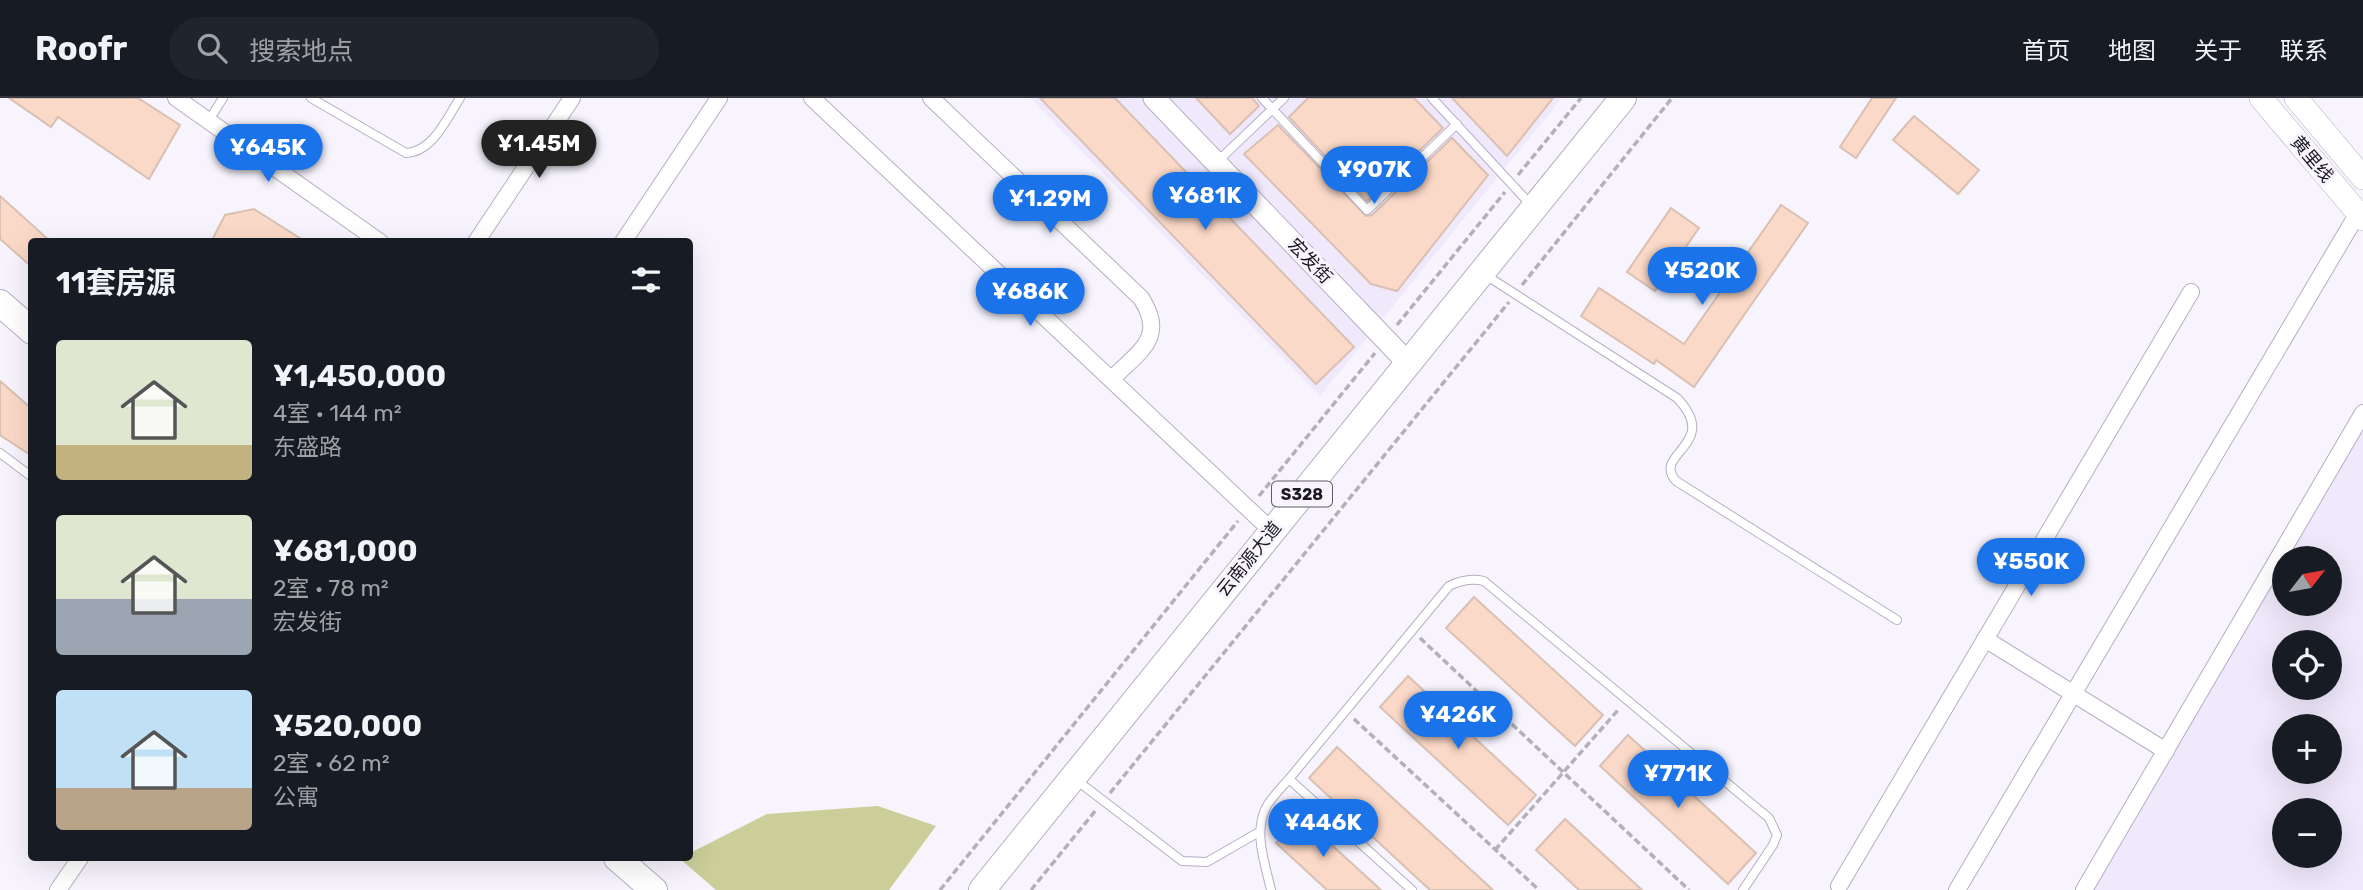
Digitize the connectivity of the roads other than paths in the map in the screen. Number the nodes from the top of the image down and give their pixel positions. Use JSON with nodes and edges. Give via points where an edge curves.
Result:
{"nodes":[{"id":1,"x":176,"y":98,"type":"edge"},
{"id":2,"x":223,"y":98,"type":"edge"},
{"id":3,"x":311,"y":98,"type":"edge"},
{"id":4,"x":460,"y":98,"type":"edge"},
{"id":5,"x":572,"y":98,"type":"edge"},
{"id":6,"x":719,"y":98,"type":"edge"},
{"id":7,"x":812,"y":98,"type":"edge"},
{"id":8,"x":931,"y":98,"type":"edge"},
{"id":9,"x":1154,"y":98,"type":"edge"},
{"id":10,"x":1262,"y":98,"type":"edge"},
{"id":11,"x":1284,"y":98,"type":"edge"},
{"id":12,"x":1432,"y":98,"type":"edge"},
{"id":13,"x":1623,"y":98,"type":"edge"},
{"id":14,"x":2261,"y":98,"type":"edge"},
{"id":15,"x":2296,"y":98,"type":"edge"},
{"id":16,"x":1272,"y":109,"type":"junction"},
{"id":17,"x":209,"y":120,"type":"junction"},
{"id":18,"x":1457,"y":124,"type":"junction"},
{"id":19,"x":1216,"y":163,"type":"junction"},
{"id":20,"x":2363,"y":177,"type":"edge"},
{"id":21,"x":1534,"y":208,"type":"junction"},
{"id":22,"x":2360,"y":216,"type":"edge"},
{"id":23,"x":374,"y":238,"type":"edge"},
{"id":24,"x":479,"y":238,"type":"edge"},
{"id":25,"x":626,"y":238,"type":"edge"},
{"id":26,"x":1481,"y":273,"type":"junction"},
{"id":27,"x":2191,"y":292,"type":"dead end"},
{"id":28,"x":0,"y":303,"type":"edge"},
{"id":29,"x":28,"y":328,"type":"edge"},
{"id":30,"x":1408,"y":363,"type":"junction"},
{"id":31,"x":1111,"y":379,"type":"junction"},
{"id":32,"x":2363,"y":413,"type":"edge"},
{"id":33,"x":0,"y":453,"type":"edge"},
{"id":34,"x":28,"y":474,"type":"edge"},
{"id":35,"x":1272,"y":531,"type":"junction"},
{"id":36,"x":1897,"y":620,"type":"dead end"},
{"id":37,"x":1985,"y":639,"type":"junction"},
{"id":38,"x":2074,"y":694,"type":"junction"},
{"id":39,"x":2166,"y":751,"type":"junction"},
{"id":40,"x":1073,"y":777,"type":"junction"},
{"id":41,"x":1289,"y":779,"type":"junction"},
{"id":42,"x":1259,"y":832,"type":"junction"},
{"id":43,"x":78,"y":861,"type":"edge"},
{"id":44,"x":620,"y":861,"type":"edge"},
{"id":45,"x":1839,"y":886,"type":"dead end"},
{"id":46,"x":58,"y":890,"type":"edge"},
{"id":47,"x":654,"y":890,"type":"edge"},
{"id":48,"x":982,"y":890,"type":"edge"},
{"id":49,"x":1271,"y":890,"type":"edge"},
{"id":50,"x":1412,"y":890,"type":"edge"},
{"id":51,"x":1743,"y":890,"type":"edge"},
{"id":52,"x":1957,"y":890,"type":"edge"},
{"id":53,"x":2084,"y":890,"type":"edge"}],
"edges":[{"from":1,"to":17,"type":"street"},
{"from":2,"to":17,"type":"lane"},
{"from":3,"to":4,"type":"lane","via":[[406,153],[429,143]]},
{"from":5,"to":24,"type":"street"},
{"from":6,"to":25,"type":"street"},
{"from":7,"to":31,"type":"street"},
{"from":8,"to":31,"type":"street","via":[[1150,311],[1150,339]]},
{"from":9,"to":19,"type":"street","name":"宏发街"},
{"from":10,"to":16,"type":"lane"},
{"from":11,"to":16,"type":"lane"},
{"from":12,"to":18,"type":"lane"},
{"from":13,"to":21,"type":"main road","name":"云南源大道","number":"S328"},
{"from":14,"to":22,"type":"main road","name":"黄里线"},
{"from":15,"to":20,"type":"main road","name":"黄里线"},
{"from":16,"to":18,"type":"lane","via":[[1367,210]]},
{"from":16,"to":19,"type":"lane"},
{"from":17,"to":23,"type":"street"},
{"from":18,"to":21,"type":"lane"},
{"from":19,"to":30,"type":"street","name":"宏发街"},
{"from":21,"to":26,"type":"main road","name":"云南源大道","number":"S328"},
{"from":22,"to":38,"type":"street"},
{"from":26,"to":30,"type":"main road","name":"云南源大道","number":"S328"},
{"from":26,"to":36,"type":"lane","via":[[1685,406],[1693,429],[1670,466],[1676,481]]},
{"from":27,"to":37,"type":"street"},
{"from":28,"to":29,"type":"main road"},
{"from":30,"to":35,"type":"main road","name":"云南源大道","number":"S328"},
{"from":31,"to":35,"type":"street"},
{"from":32,"to":39,"type":"street"},
{"from":33,"to":34,"type":"lane"},
{"from":35,"to":40,"type":"main road","name":"云南源大道","number":"S328"},
{"from":37,"to":38,"type":"street"},
{"from":37,"to":45,"type":"street"},
{"from":38,"to":39,"type":"street"},
{"from":38,"to":52,"type":"street"},
{"from":39,"to":53,"type":"street"},
{"from":40,"to":42,"type":"lane","via":[[1182,861],[1207,862]]},
{"from":40,"to":48,"type":"main road","name":"云南源大道","number":"S328"},
{"from":41,"to":42,"type":"lane","via":[[1269,803]]},
{"from":41,"to":50,"type":"lane"},
{"from":41,"to":51,"type":"lane","via":[[1449,586],[1461,580],[1484,581],[1774,826],[1773,845]]},
{"from":42,"to":49,"type":"lane"},
{"from":43,"to":46,"type":"street"},
{"from":44,"to":47,"type":"main road"}]}
